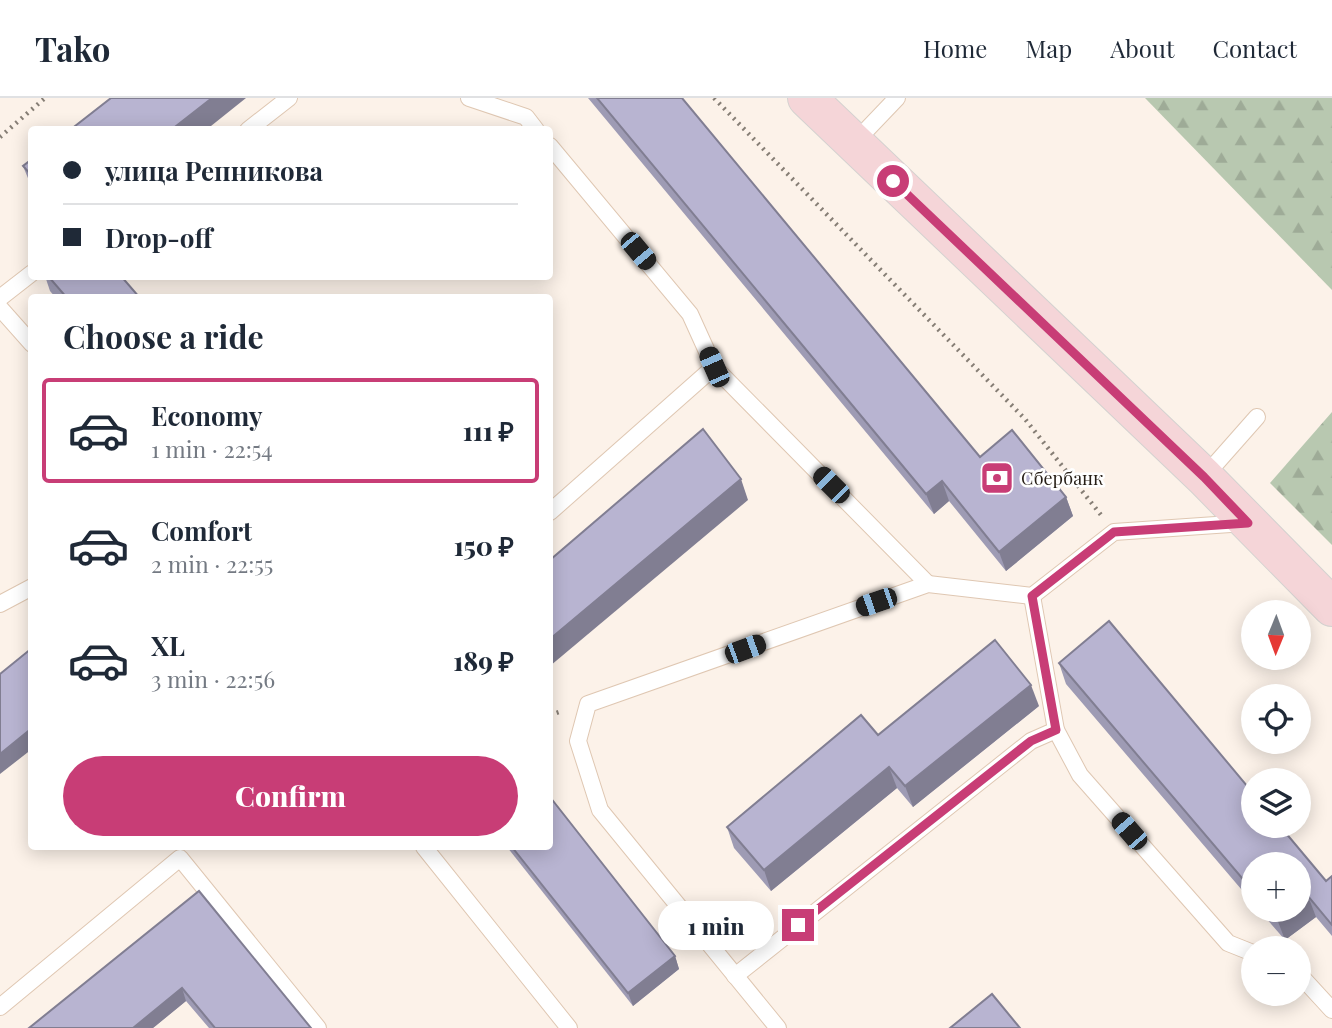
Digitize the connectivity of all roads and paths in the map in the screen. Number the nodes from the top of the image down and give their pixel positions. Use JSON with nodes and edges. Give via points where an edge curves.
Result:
{"nodes":[{"id":1,"x":45,"y":98,"type":"edge"},
{"id":2,"x":289,"y":98,"type":"edge"},
{"id":3,"x":469,"y":98,"type":"edge"},
{"id":4,"x":714,"y":98,"type":"edge"},
{"id":5,"x":807,"y":98,"type":"edge"},
{"id":6,"x":897,"y":98,"type":"edge"},
{"id":7,"x":253,"y":126,"type":"edge"},
{"id":8,"x":533,"y":126,"type":"edge"},
{"id":9,"x":0,"y":138,"type":"edge"},
{"id":10,"x":854,"y":144,"type":"junction"},
{"id":11,"x":553,"y":150,"type":"edge"},
{"id":12,"x":28,"y":276,"type":"edge"},
{"id":13,"x":0,"y":298,"type":"edge"},
{"id":14,"x":0,"y":308,"type":"edge"},
{"id":15,"x":28,"y":340,"type":"edge"},
{"id":16,"x":714,"y":367,"type":"junction"},
{"id":17,"x":1257,"y":417,"type":"dead end"},
{"id":18,"x":1204,"y":477,"type":"junction"},
{"id":19,"x":553,"y":509,"type":"edge"},
{"id":20,"x":1248,"y":523,"type":"junction"},
{"id":21,"x":1114,"y":532,"type":"junction"},
{"id":22,"x":928,"y":584,"type":"junction"},
{"id":23,"x":28,"y":589,"type":"edge"},
{"id":24,"x":1032,"y":596,"type":"junction"},
{"id":25,"x":0,"y":604,"type":"edge"},
{"id":26,"x":1332,"y":607,"type":"edge"},
{"id":27,"x":1056,"y":730,"type":"junction"},
{"id":28,"x":426,"y":850,"type":"edge"},
{"id":29,"x":1241,"y":948,"type":"edge"},
{"id":30,"x":735,"y":976,"type":"junction"},
{"id":31,"x":1311,"y":987,"type":"edge"},
{"id":32,"x":0,"y":1007,"type":"edge"},
{"id":33,"x":1332,"y":1010,"type":"edge"},
{"id":34,"x":318,"y":1028,"type":"edge"},
{"id":35,"x":569,"y":1028,"type":"edge"},
{"id":36,"x":778,"y":1028,"type":"edge"}],
"edges":[{"from":1,"to":9,"type":"path"},
{"from":2,"to":7,"type":"lane"},
{"from":3,"to":8,"type":"lane","via":[[526,117]]},
{"from":4,"to":21,"type":"path","via":[[1025,419]]},
{"from":5,"to":10,"type":"main road"},
{"from":6,"to":10,"type":"lane"},
{"from":10,"to":18,"type":"main road"},
{"from":11,"to":16,"type":"lane","via":[[690,314]]},
{"from":12,"to":13,"type":"lane"},
{"from":14,"to":15,"type":"lane"},
{"from":16,"to":19,"type":"lane"},
{"from":16,"to":22,"type":"lane"},
{"from":17,"to":18,"type":"lane"},
{"from":18,"to":20,"type":"main road"},
{"from":20,"to":21,"type":"lane"},
{"from":20,"to":26,"type":"main road"},
{"from":21,"to":24,"type":"lane"},
{"from":22,"to":24,"type":"lane"},
{"from":22,"to":30,"type":"lane","via":[[588,704],[578,741],[600,810]]},
{"from":23,"to":25,"type":"lane"},
{"from":24,"to":27,"type":"lane"},
{"from":27,"to":29,"type":"lane","via":[[1080,775],[1228,943]]},
{"from":27,"to":30,"type":"lane","via":[[1031,741]]},
{"from":28,"to":35,"type":"lane"},
{"from":30,"to":36,"type":"lane"},
{"from":31,"to":33,"type":"lane"},
{"from":32,"to":34,"type":"lane","via":[[180,858]]}]}
